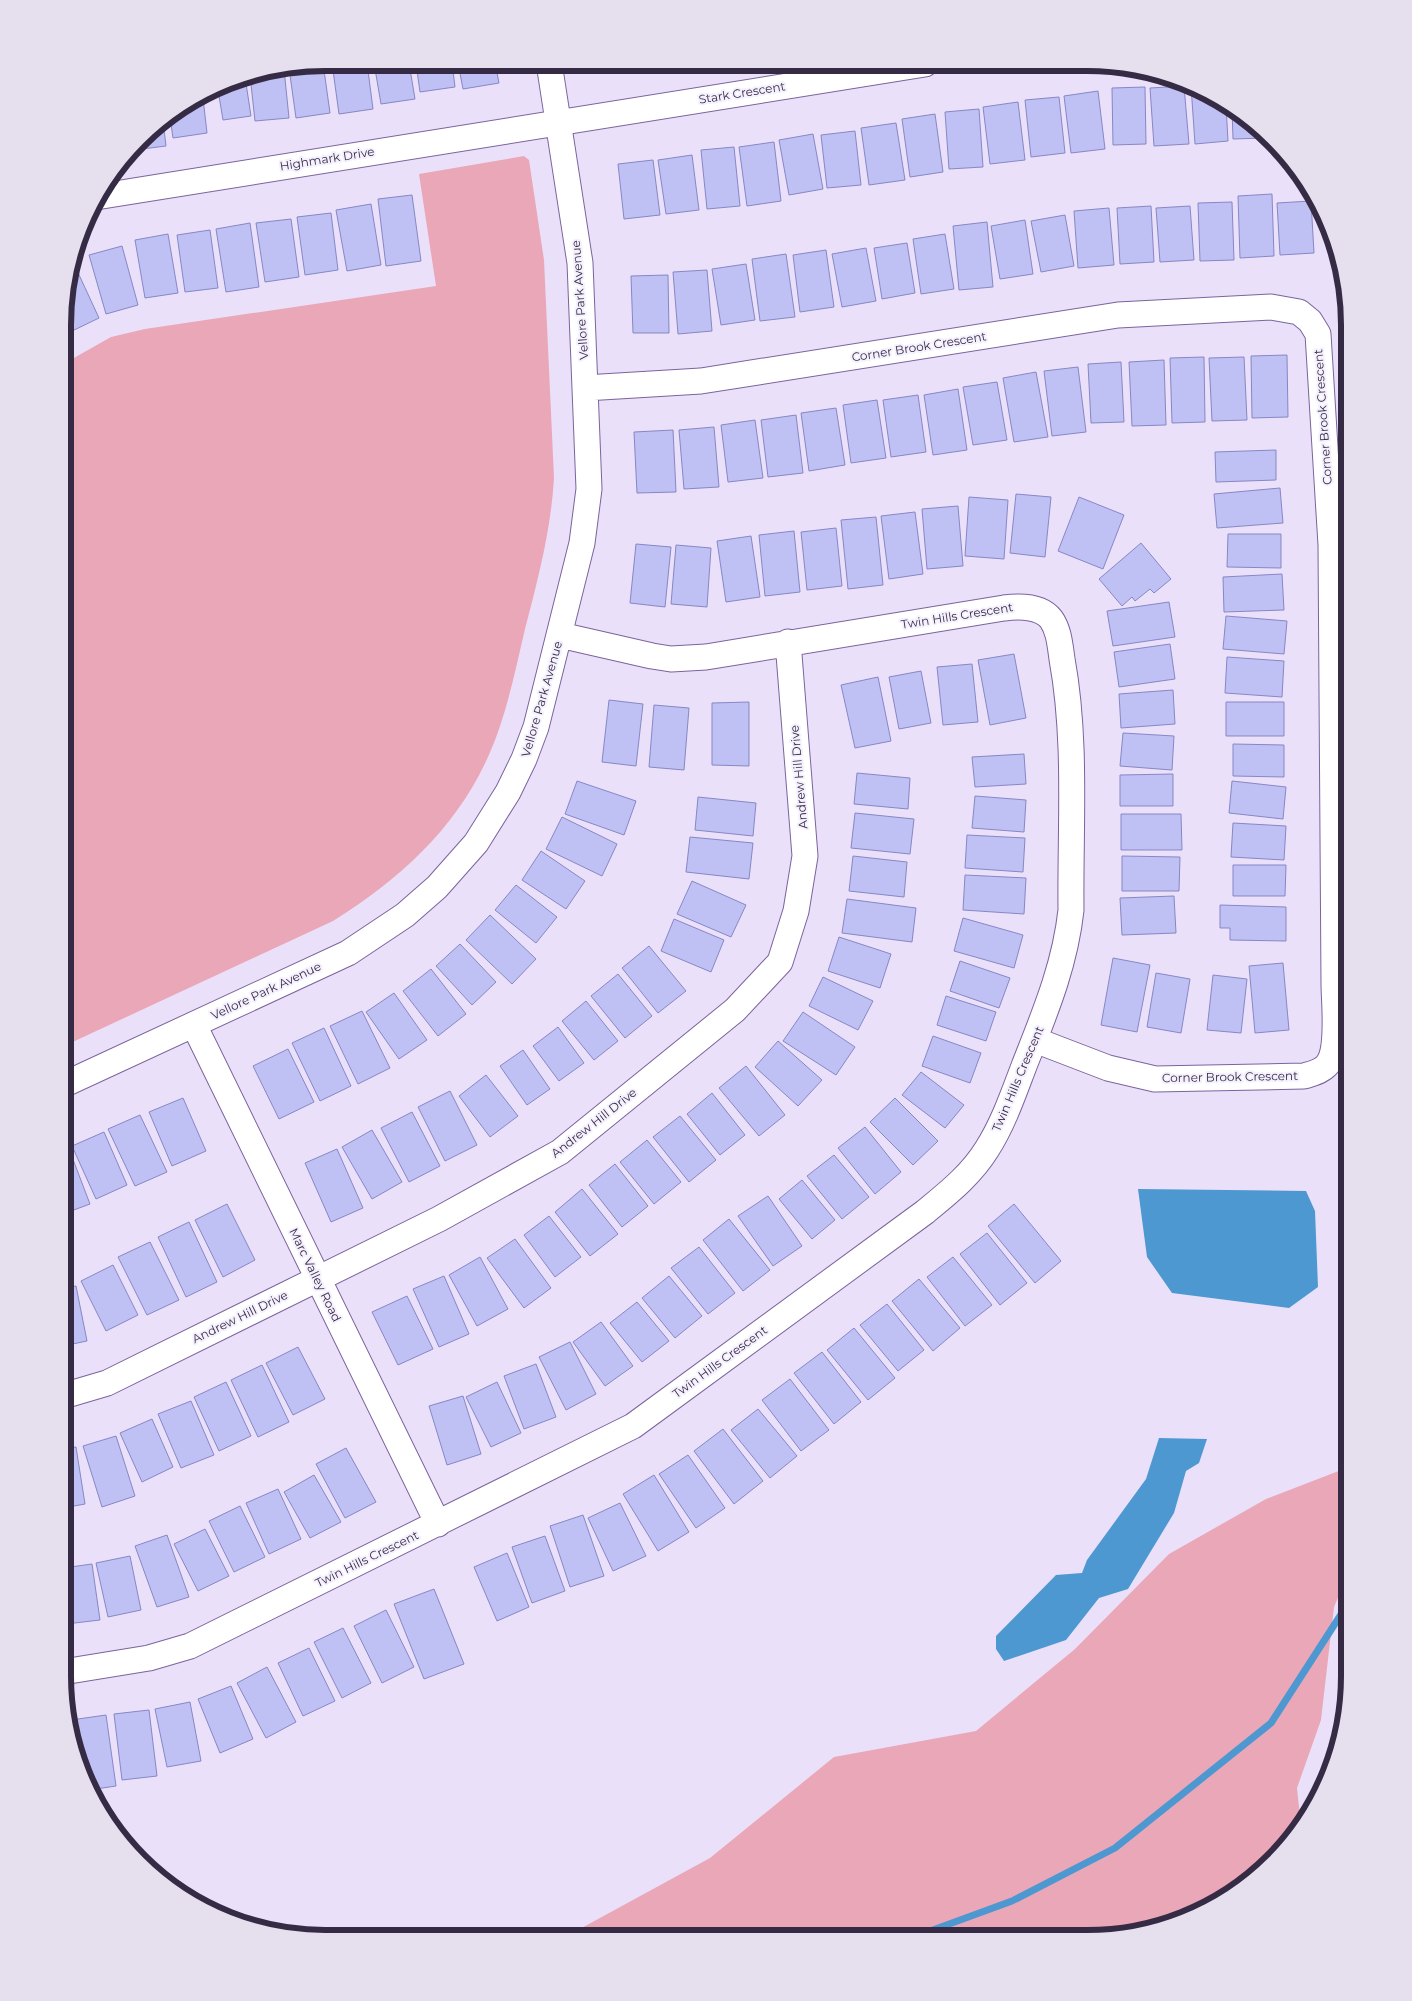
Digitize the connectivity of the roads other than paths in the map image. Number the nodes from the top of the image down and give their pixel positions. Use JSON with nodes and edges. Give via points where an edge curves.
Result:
{"nodes":[{"id":1,"x":550,"y":71,"type":"edge"},
{"id":2,"x":881,"y":71,"type":"edge"},
{"id":3,"x":559,"y":122,"type":"junction"},
{"id":4,"x":107,"y":195,"type":"edge"},
{"id":5,"x":585,"y":388,"type":"junction"},
{"id":6,"x":560,"y":635,"type":"junction"},
{"id":7,"x":788,"y":642,"type":"junction"},
{"id":8,"x":194,"y":1025,"type":"junction"},
{"id":9,"x":1034,"y":1040,"type":"junction"},
{"id":10,"x":71,"y":1082,"type":"edge"},
{"id":11,"x":317,"y":1279,"type":"junction"},
{"id":12,"x":71,"y":1394,"type":"edge"},
{"id":13,"x":438,"y":1524,"type":"junction"},
{"id":14,"x":71,"y":1671,"type":"edge"}],
"edges":[{"from":1,"to":3,"type":"street","name":"Vellore Park Avenue"},
{"from":2,"to":3,"type":"street","name":"Stark Crescent"},
{"from":3,"to":4,"type":"street","name":"Highmark Drive"},
{"from":3,"to":5,"type":"street","name":"Vellore Park Avenue","via":[[580,264]]},
{"from":5,"to":6,"type":"street","name":"Vellore Park Avenue","via":[[588,501],[582,542]]},
{"from":5,"to":9,"type":"street","name":"Corner Brook Crescent","via":[[701,381],[1118,315],[1271,306],[1299,312],[1310,322],[1318,334],[1331,545],[1334,984],[1331,1058],[1316,1073],[1304,1076],[1155,1079],[1108,1068]]},
{"from":6,"to":7,"type":"street","name":"Twin Hills Crescent","via":[[671,659],[739,653]]},
{"from":6,"to":8,"type":"street","name":"Vellore Park Avenue","via":[[538,720],[524,759],[493,818],[455,868],[405,915],[348,953]]},
{"from":7,"to":9,"type":"street","name":"Twin Hills Crescent","via":[[1021,606],[1036,609],[1050,618],[1058,633],[1069,703],[1071,910],[1064,958]]},
{"from":7,"to":11,"type":"street","name":"Andrew Hill Drive","via":[[805,856],[796,911],[780,962],[735,1010],[560,1152],[439,1219]]},
{"from":8,"to":10,"type":"street","name":"Vellore Park Avenue"},
{"from":8,"to":11,"type":"street","name":"Marc Valley Road"},
{"from":9,"to":13,"type":"street","name":"Twin Hills Crescent","via":[[1001,1123],[986,1150],[969,1173],[926,1212],[633,1426]]},
{"from":11,"to":12,"type":"street","name":"Andrew Hill Drive","via":[[107,1383]]},
{"from":11,"to":13,"type":"street","name":"Marc Valley Road"},
{"from":13,"to":14,"type":"street","name":"Twin Hills Crescent","via":[[190,1646],[149,1658]]}]}
